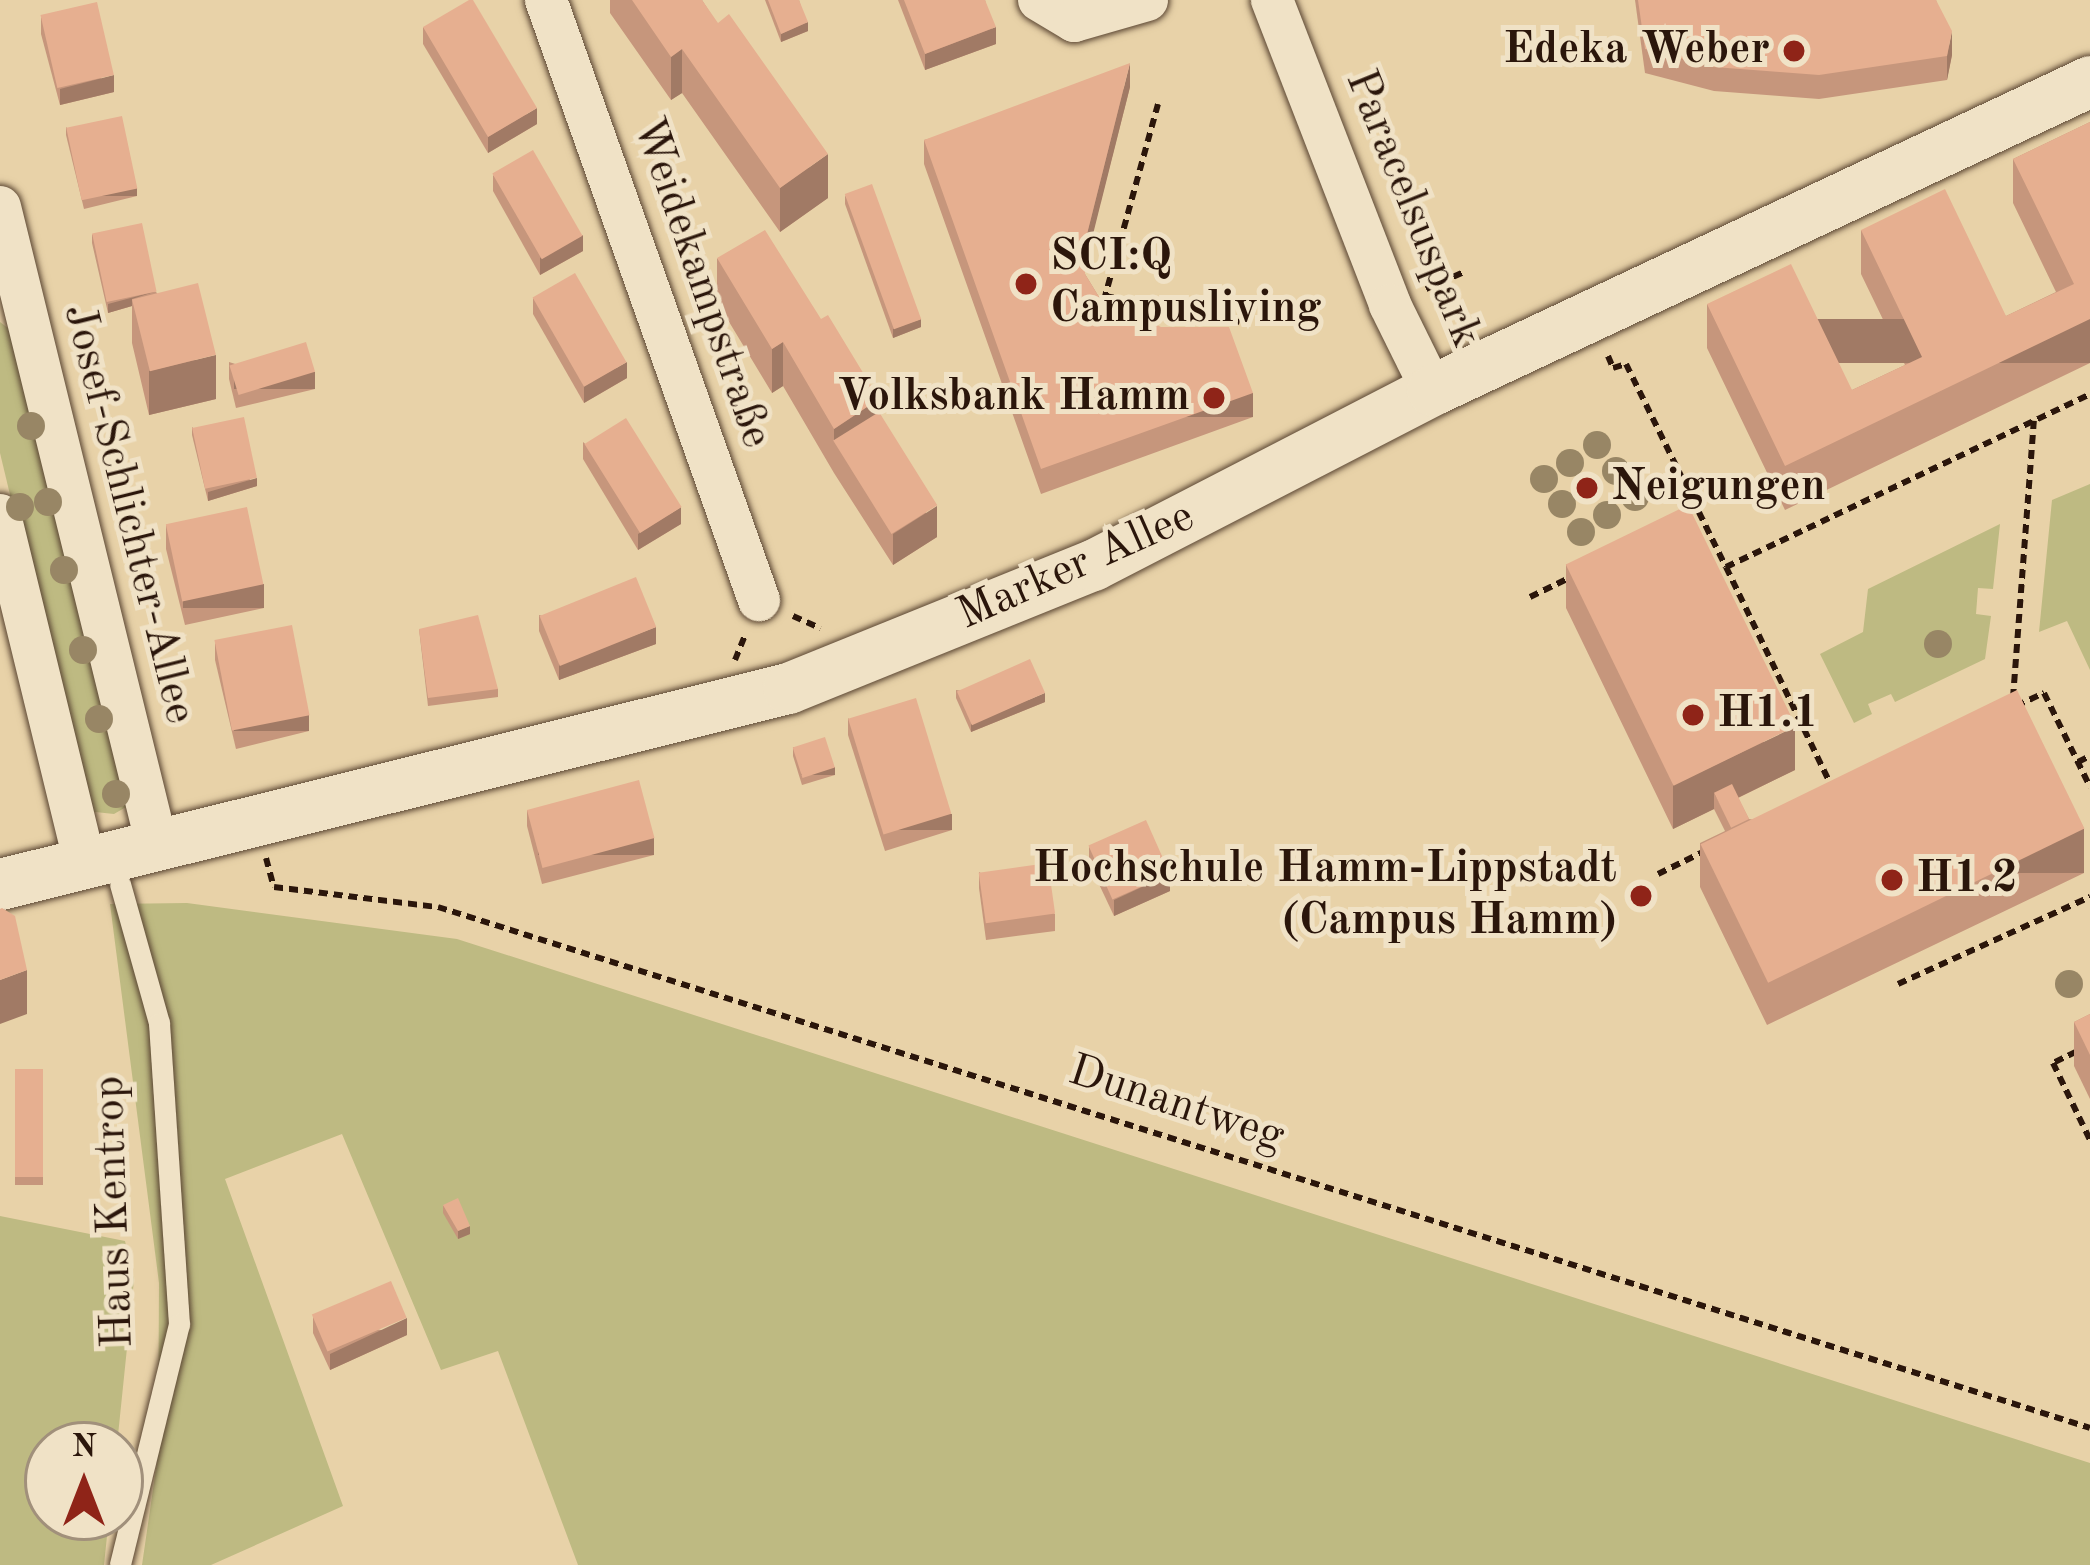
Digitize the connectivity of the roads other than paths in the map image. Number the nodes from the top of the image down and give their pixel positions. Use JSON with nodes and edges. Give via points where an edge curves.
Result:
{"nodes":[{"id":1,"x":545,"y":0,"type":"edge"},
{"id":2,"x":1039,"y":0,"type":"edge"},
{"id":3,"x":1147,"y":0,"type":"edge"},
{"id":4,"x":1272,"y":0,"type":"edge"},
{"id":5,"x":2090,"y":80,"type":"edge"},
{"id":6,"x":0,"y":207,"type":"edge"},
{"id":7,"x":11,"y":302,"type":"edge"},
{"id":8,"x":1432,"y":390,"type":"junction"},
{"id":9,"x":0,"y":514,"type":"edge"},
{"id":10,"x":759,"y":600,"type":"dead end"},
{"id":11,"x":118,"y":862,"type":"junction"},
{"id":12,"x":0,"y":884,"type":"edge"},
{"id":13,"x":120,"y":1565,"type":"edge"}],
"edges":[{"from":1,"to":10,"type":"street","name":"Weidekampstraße"},
{"from":2,"to":3,"type":"street","via":[[1074,21]]},
{"from":4,"to":8,"type":"street","name":"Paracelsuspark","via":[[1390,305]]},
{"from":5,"to":8,"type":"street","name":"Marker Allee"},
{"from":6,"to":7,"type":"street","name":"Josef-Schlichter-Allee"},
{"from":7,"to":11,"type":"street","name":"Josef-Schlichter-Allee"},
{"from":8,"to":11,"type":"street","name":"Marker Allee","via":[[1093,565],[788,688]]},
{"from":9,"to":11,"type":"street"},
{"from":11,"to":12,"type":"street","name":"Marker Allee"},
{"from":11,"to":13,"type":"lane","name":"Haus Kentrop","via":[[159,1023],[178,1324]]}]}
